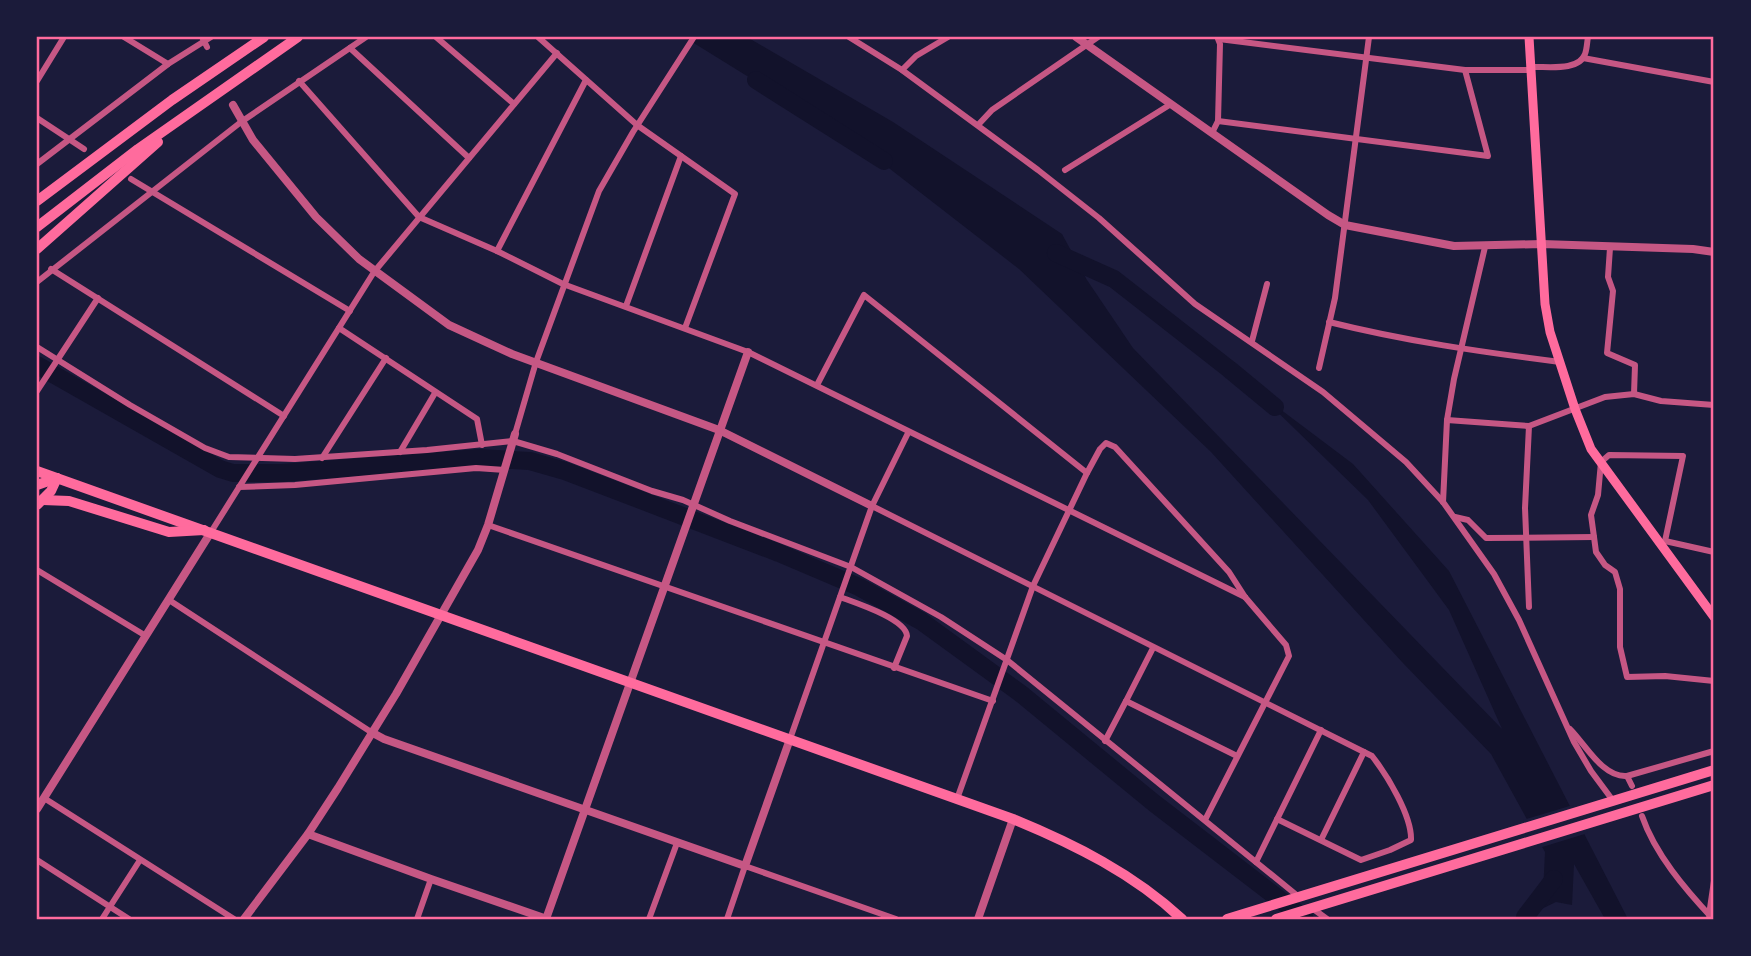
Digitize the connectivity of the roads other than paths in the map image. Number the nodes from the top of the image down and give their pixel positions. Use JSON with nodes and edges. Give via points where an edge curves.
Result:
{"nodes":[{"id":1,"x":64,"y":37,"type":"edge"},
{"id":2,"x":124,"y":37,"type":"edge"},
{"id":3,"x":211,"y":37,"type":"edge"},
{"id":4,"x":264,"y":37,"type":"edge"},
{"id":5,"x":298,"y":37,"type":"edge"},
{"id":6,"x":366,"y":37,"type":"edge"},
{"id":7,"x":436,"y":37,"type":"edge"},
{"id":8,"x":538,"y":37,"type":"edge"},
{"id":9,"x":694,"y":37,"type":"edge"},
{"id":10,"x":849,"y":37,"type":"edge"},
{"id":11,"x":1076,"y":37,"type":"edge"},
{"id":12,"x":1098,"y":37,"type":"edge"},
{"id":13,"x":1369,"y":37,"type":"edge"},
{"id":14,"x":1529,"y":37,"type":"edge"},
{"id":15,"x":1588,"y":37,"type":"edge"},
{"id":16,"x":944,"y":38,"type":"edge"},
{"id":17,"x":1218,"y":38,"type":"edge"},
{"id":18,"x":204,"y":42,"type":"edge"},
{"id":19,"x":1088,"y":45,"type":"junction"},
{"id":20,"x":349,"y":48,"type":"junction"},
{"id":21,"x":557,"y":53,"type":"junction"},
{"id":22,"x":1366,"y":58,"type":"junction"},
{"id":23,"x":1583,"y":58,"type":"junction"},
{"id":24,"x":168,"y":64,"type":"junction"},
{"id":25,"x":1531,"y":68,"type":"junction"},
{"id":26,"x":902,"y":70,"type":"junction"},
{"id":27,"x":1465,"y":70,"type":"junction"},
{"id":28,"x":586,"y":80,"type":"junction"},
{"id":29,"x":37,"y":81,"type":"edge"},
{"id":30,"x":299,"y":81,"type":"junction"},
{"id":31,"x":1714,"y":82,"type":"edge"},
{"id":32,"x":514,"y":104,"type":"junction"},
{"id":33,"x":1171,"y":104,"type":"junction"},
{"id":34,"x":233,"y":105,"type":"dead end"},
{"id":35,"x":197,"y":107,"type":"junction"},
{"id":36,"x":37,"y":118,"type":"edge"},
{"id":37,"x":1218,"y":121,"type":"junction"},
{"id":38,"x":241,"y":122,"type":"junction"},
{"id":39,"x":637,"y":125,"type":"junction"},
{"id":40,"x":978,"y":125,"type":"junction"},
{"id":41,"x":1212,"y":133,"type":"junction"},
{"id":42,"x":1355,"y":138,"type":"junction"},
{"id":43,"x":69,"y":139,"type":"junction"},
{"id":44,"x":84,"y":149,"type":"dead end"},
{"id":45,"x":681,"y":156,"type":"junction"},
{"id":46,"x":469,"y":158,"type":"junction"},
{"id":47,"x":37,"y":164,"type":"edge"},
{"id":48,"x":1065,"y":170,"type":"dead end"},
{"id":49,"x":131,"y":179,"type":"dead end"},
{"id":50,"x":150,"y":191,"type":"junction"},
{"id":51,"x":37,"y":201,"type":"edge"},
{"id":52,"x":419,"y":217,"type":"junction"},
{"id":53,"x":1345,"y":225,"type":"junction"},
{"id":54,"x":37,"y":227,"type":"edge"},
{"id":55,"x":1542,"y":244,"type":"junction"},
{"id":56,"x":1485,"y":247,"type":"junction"},
{"id":57,"x":1610,"y":248,"type":"junction"},
{"id":58,"x":37,"y":249,"type":"edge"},
{"id":59,"x":497,"y":251,"type":"junction"},
{"id":60,"x":1714,"y":252,"type":"edge"},
{"id":61,"x":51,"y":269,"type":"junction"},
{"id":62,"x":374,"y":272,"type":"junction"},
{"id":63,"x":37,"y":282,"type":"edge"},
{"id":64,"x":563,"y":284,"type":"junction"},
{"id":65,"x":1267,"y":284,"type":"dead end"},
{"id":66,"x":98,"y":298,"type":"junction"},
{"id":67,"x":626,"y":306,"type":"junction"},
{"id":68,"x":350,"y":312,"type":"junction"},
{"id":69,"x":1329,"y":322,"type":"junction"},
{"id":70,"x":339,"y":328,"type":"junction"},
{"id":71,"x":685,"y":328,"type":"junction"},
{"id":72,"x":1252,"y":341,"type":"junction"},
{"id":73,"x":37,"y":347,"type":"edge"},
{"id":74,"x":1460,"y":350,"type":"junction"},
{"id":75,"x":748,"y":352,"type":"junction"},
{"id":76,"x":386,"y":358,"type":"junction"},
{"id":77,"x":56,"y":362,"type":"junction"},
{"id":78,"x":536,"y":362,"type":"junction"},
{"id":79,"x":1559,"y":362,"type":"junction"},
{"id":80,"x":1319,"y":368,"type":"dead end"},
{"id":81,"x":817,"y":385,"type":"junction"},
{"id":82,"x":37,"y":391,"type":"edge"},
{"id":83,"x":435,"y":393,"type":"junction"},
{"id":84,"x":1634,"y":394,"type":"junction"},
{"id":85,"x":1714,"y":405,"type":"edge"},
{"id":86,"x":1575,"y":409,"type":"junction"},
{"id":87,"x":284,"y":416,"type":"junction"},
{"id":88,"x":1447,"y":420,"type":"junction"},
{"id":89,"x":1529,"y":426,"type":"junction"},
{"id":90,"x":719,"y":430,"type":"junction"},
{"id":91,"x":908,"y":433,"type":"junction"},
{"id":92,"x":513,"y":441,"type":"junction"},
{"id":93,"x":482,"y":445,"type":"junction"},
{"id":94,"x":400,"y":452,"type":"junction"},
{"id":95,"x":322,"y":458,"type":"junction"},
{"id":96,"x":256,"y":460,"type":"junction"},
{"id":97,"x":1601,"y":462,"type":"junction"},
{"id":98,"x":505,"y":469,"type":"junction"},
{"id":99,"x":37,"y":471,"type":"edge"},
{"id":100,"x":1087,"y":473,"type":"junction"},
{"id":101,"x":57,"y":478,"type":"junction"},
{"id":102,"x":37,"y":485,"type":"edge"},
{"id":103,"x":240,"y":486,"type":"junction"},
{"id":104,"x":1443,"y":502,"type":"junction"},
{"id":105,"x":40,"y":503,"type":"edge"},
{"id":106,"x":692,"y":506,"type":"junction"},
{"id":107,"x":872,"y":506,"type":"junction"},
{"id":108,"x":1070,"y":511,"type":"junction"},
{"id":109,"x":1455,"y":517,"type":"junction"},
{"id":110,"x":488,"y":525,"type":"junction"},
{"id":111,"x":208,"y":531,"type":"junction"},
{"id":112,"x":1594,"y":537,"type":"junction"},
{"id":113,"x":1525,"y":538,"type":"junction"},
{"id":114,"x":1662,"y":543,"type":"junction"},
{"id":115,"x":1714,"y":552,"type":"edge"},
{"id":116,"x":37,"y":570,"type":"edge"},
{"id":117,"x":850,"y":570,"type":"junction"},
{"id":118,"x":663,"y":586,"type":"junction"},
{"id":119,"x":1033,"y":586,"type":"junction"},
{"id":120,"x":841,"y":595,"type":"junction"},
{"id":121,"x":1245,"y":597,"type":"junction"},
{"id":122,"x":169,"y":600,"type":"junction"},
{"id":123,"x":1529,"y":607,"type":"dead end"},
{"id":124,"x":1712,"y":612,"type":"edge"},
{"id":125,"x":441,"y":617,"type":"junction"},
{"id":126,"x":146,"y":636,"type":"junction"},
{"id":127,"x":823,"y":644,"type":"junction"},
{"id":128,"x":1153,"y":648,"type":"junction"},
{"id":129,"x":1006,"y":663,"type":"junction"},
{"id":130,"x":894,"y":668,"type":"junction"},
{"id":131,"x":1714,"y":681,"type":"edge"},
{"id":132,"x":629,"y":683,"type":"junction"},
{"id":133,"x":994,"y":698,"type":"junction"},
{"id":134,"x":1126,"y":701,"type":"junction"},
{"id":135,"x":1265,"y":702,"type":"junction"},
{"id":136,"x":1566,"y":726,"type":"junction"},
{"id":137,"x":1321,"y":730,"type":"junction"},
{"id":138,"x":372,"y":732,"type":"junction"},
{"id":139,"x":790,"y":740,"type":"junction"},
{"id":140,"x":1105,"y":741,"type":"junction"},
{"id":141,"x":1714,"y":751,"type":"edge"},
{"id":142,"x":1364,"y":752,"type":"junction"},
{"id":143,"x":1237,"y":757,"type":"junction"},
{"id":144,"x":1714,"y":770,"type":"edge"},
{"id":145,"x":1627,"y":776,"type":"junction"},
{"id":146,"x":1714,"y":785,"type":"edge"},
{"id":147,"x":1632,"y":786,"type":"dead end"},
{"id":148,"x":40,"y":796,"type":"edge"},
{"id":149,"x":957,"y":799,"type":"junction"},
{"id":150,"x":1614,"y":802,"type":"junction"},
{"id":151,"x":37,"y":809,"type":"edge"},
{"id":152,"x":584,"y":811,"type":"junction"},
{"id":153,"x":1642,"y":816,"type":"dead end"},
{"id":154,"x":1013,"y":818,"type":"junction"},
{"id":155,"x":1277,"y":819,"type":"junction"},
{"id":156,"x":1205,"y":820,"type":"junction"},
{"id":157,"x":308,"y":834,"type":"junction"},
{"id":158,"x":1321,"y":840,"type":"junction"},
{"id":159,"x":677,"y":843,"type":"junction"},
{"id":160,"x":37,"y":860,"type":"edge"},
{"id":161,"x":140,"y":860,"type":"junction"},
{"id":162,"x":1256,"y":862,"type":"junction"},
{"id":163,"x":745,"y":866,"type":"junction"},
{"id":164,"x":431,"y":879,"type":"junction"},
{"id":165,"x":1714,"y":881,"type":"edge"},
{"id":166,"x":1296,"y":898,"type":"junction"},
{"id":167,"x":110,"y":907,"type":"junction"},
{"id":168,"x":1309,"y":909,"type":"junction"},
{"id":169,"x":1711,"y":917,"type":"edge"},
{"id":170,"x":1280,"y":918,"type":"edge"},
{"id":171,"x":102,"y":919,"type":"edge"},
{"id":172,"x":130,"y":919,"type":"edge"},
{"id":173,"x":234,"y":919,"type":"edge"},
{"id":174,"x":244,"y":919,"type":"edge"},
{"id":175,"x":416,"y":919,"type":"edge"},
{"id":176,"x":546,"y":919,"type":"edge"},
{"id":177,"x":649,"y":919,"type":"edge"},
{"id":178,"x":727,"y":919,"type":"edge"},
{"id":179,"x":897,"y":919,"type":"edge"},
{"id":180,"x":978,"y":919,"type":"edge"},
{"id":181,"x":1182,"y":919,"type":"edge"},
{"id":182,"x":1227,"y":919,"type":"edge"},
{"id":183,"x":1326,"y":919,"type":"edge"}],
"edges":[{"from":1,"to":29,"type":"street"},
{"from":2,"to":24,"type":"street"},
{"from":3,"to":18,"type":"street"},
{"from":4,"to":51,"type":"highway"},
{"from":5,"to":35,"type":"highway"},
{"from":6,"to":20,"type":"street"},
{"from":7,"to":32,"type":"street"},
{"from":8,"to":21,"type":"street"},
{"from":9,"to":39,"type":"street"},
{"from":10,"to":26,"type":"street"},
{"from":11,"to":19,"type":"street"},
{"from":12,"to":19,"type":"street"},
{"from":13,"to":22,"type":"street"},
{"from":14,"to":25,"type":"main road"},
{"from":15,"to":23,"type":"street"},
{"from":16,"to":26,"type":"street"},
{"from":17,"to":22,"type":"street"},
{"from":17,"to":37,"type":"street"},
{"from":18,"to":24,"type":"street"},
{"from":19,"to":33,"type":"street"},
{"from":19,"to":40,"type":"street","via":[[992,110]]},
{"from":20,"to":30,"type":"street"},
{"from":20,"to":46,"type":"street"},
{"from":21,"to":28,"type":"street"},
{"from":21,"to":32,"type":"street"},
{"from":22,"to":27,"type":"street"},
{"from":22,"to":42,"type":"street"},
{"from":23,"to":25,"type":"street","via":[[1567,66]]},
{"from":23,"to":31,"type":"street"},
{"from":24,"to":43,"type":"street"},
{"from":25,"to":27,"type":"street"},
{"from":25,"to":55,"type":"main road"},
{"from":26,"to":40,"type":"street"},
{"from":27,"to":42,"type":"street","via":[[1488,156]]},
{"from":28,"to":39,"type":"street"},
{"from":28,"to":59,"type":"street"},
{"from":30,"to":38,"type":"street"},
{"from":30,"to":52,"type":"street"},
{"from":32,"to":46,"type":"street"},
{"from":33,"to":41,"type":"street"},
{"from":33,"to":48,"type":"street"},
{"from":34,"to":38,"type":"street"},
{"from":35,"to":54,"type":"highway"},
{"from":35,"to":58,"type":"highway"},
{"from":36,"to":43,"type":"street"},
{"from":37,"to":41,"type":"street"},
{"from":37,"to":42,"type":"street"},
{"from":38,"to":50,"type":"street"},
{"from":38,"to":62,"type":"street","via":[[316,216]]},
{"from":39,"to":45,"type":"street"},
{"from":39,"to":64,"type":"street","via":[[598,191]]},
{"from":40,"to":72,"type":"street","via":[[1099,218],[1195,304]]},
{"from":41,"to":53,"type":"street"},
{"from":42,"to":53,"type":"street"},
{"from":43,"to":44,"type":"street"},
{"from":43,"to":47,"type":"street"},
{"from":45,"to":67,"type":"street"},
{"from":45,"to":71,"type":"street","via":[[735,194]]},
{"from":46,"to":52,"type":"street"},
{"from":49,"to":50,"type":"street"},
{"from":50,"to":61,"type":"street"},
{"from":50,"to":68,"type":"street"},
{"from":52,"to":59,"type":"street"},
{"from":52,"to":62,"type":"street"},
{"from":53,"to":56,"type":"street","via":[[1454,246]]},
{"from":53,"to":69,"type":"street"},
{"from":55,"to":56,"type":"street"},
{"from":55,"to":57,"type":"street"},
{"from":55,"to":79,"type":"main road","via":[[1547,319]]},
{"from":56,"to":74,"type":"street"},
{"from":57,"to":60,"type":"street"},
{"from":57,"to":84,"type":"street","via":[[1608,277],[1613,292],[1607,353],[1635,366]]},
{"from":59,"to":64,"type":"street"},
{"from":61,"to":63,"type":"street"},
{"from":61,"to":66,"type":"street"},
{"from":62,"to":68,"type":"street"},
{"from":62,"to":78,"type":"street","via":[[449,325]]},
{"from":64,"to":67,"type":"street"},
{"from":64,"to":78,"type":"street"},
{"from":65,"to":72,"type":"street"},
{"from":66,"to":77,"type":"street"},
{"from":66,"to":87,"type":"street"},
{"from":67,"to":71,"type":"street"},
{"from":68,"to":70,"type":"street"},
{"from":69,"to":74,"type":"street"},
{"from":69,"to":80,"type":"street"},
{"from":70,"to":76,"type":"street"},
{"from":70,"to":87,"type":"street"},
{"from":71,"to":75,"type":"street"},
{"from":72,"to":104,"type":"street","via":[[1352,414]]},
{"from":73,"to":77,"type":"street"},
{"from":74,"to":79,"type":"street"},
{"from":74,"to":88,"type":"street"},
{"from":75,"to":81,"type":"street"},
{"from":75,"to":90,"type":"street"},
{"from":76,"to":83,"type":"street"},
{"from":76,"to":95,"type":"street"},
{"from":77,"to":82,"type":"street"},
{"from":77,"to":96,"type":"street","via":[[205,447],[229,457]]},
{"from":78,"to":90,"type":"street"},
{"from":78,"to":92,"type":"street"},
{"from":79,"to":86,"type":"main road"},
{"from":81,"to":91,"type":"street"},
{"from":81,"to":100,"type":"street","via":[[864,295]]},
{"from":83,"to":93,"type":"street","via":[[477,419]]},
{"from":83,"to":94,"type":"street"},
{"from":84,"to":85,"type":"street"},
{"from":84,"to":86,"type":"street","via":[[1605,397]]},
{"from":86,"to":89,"type":"street"},
{"from":86,"to":97,"type":"main road"},
{"from":87,"to":96,"type":"street"},
{"from":88,"to":89,"type":"street"},
{"from":88,"to":104,"type":"street"},
{"from":89,"to":113,"type":"street"},
{"from":90,"to":106,"type":"street"},
{"from":90,"to":107,"type":"street"},
{"from":91,"to":107,"type":"street"},
{"from":91,"to":108,"type":"street"},
{"from":92,"to":93,"type":"street"},
{"from":92,"to":98,"type":"street"},
{"from":92,"to":106,"type":"street"},
{"from":93,"to":94,"type":"street"},
{"from":94,"to":95,"type":"street"},
{"from":95,"to":96,"type":"street"},
{"from":96,"to":103,"type":"street"},
{"from":97,"to":112,"type":"street","via":[[1591,515]]},
{"from":97,"to":114,"type":"main road"},
{"from":97,"to":114,"type":"street","via":[[1609,455],[1683,456]]},
{"from":98,"to":103,"type":"street"},
{"from":98,"to":110,"type":"street"},
{"from":99,"to":101,"type":"main road"},
{"from":100,"to":108,"type":"street"},
{"from":100,"to":121,"type":"street","via":[[1106,443],[1115,447],[1228,572]]},
{"from":101,"to":102,"type":"highway"},
{"from":101,"to":105,"type":"highway"},
{"from":101,"to":111,"type":"main road"},
{"from":103,"to":111,"type":"street"},
{"from":104,"to":109,"type":"street"},
{"from":105,"to":111,"type":"highway","via":[[69,500],[169,531]]},
{"from":106,"to":117,"type":"street"},
{"from":106,"to":118,"type":"street"},
{"from":107,"to":117,"type":"street"},
{"from":107,"to":119,"type":"street"},
{"from":108,"to":119,"type":"street"},
{"from":108,"to":121,"type":"street"},
{"from":109,"to":113,"type":"street","via":[[1468,520],[1486,538]]},
{"from":109,"to":136,"type":"street","via":[[1508,601]]},
{"from":110,"to":118,"type":"street"},
{"from":110,"to":125,"type":"street"},
{"from":111,"to":122,"type":"street"},
{"from":111,"to":125,"type":"main road"},
{"from":112,"to":113,"type":"street"},
{"from":112,"to":131,"type":"street","via":[[1597,552],[1615,572],[1620,589],[1620,647],[1627,677]]},
{"from":113,"to":123,"type":"street"},
{"from":114,"to":115,"type":"street"},
{"from":114,"to":124,"type":"main road"},
{"from":116,"to":126,"type":"street"},
{"from":117,"to":120,"type":"street"},
{"from":117,"to":129,"type":"street","via":[[931,611]]},
{"from":118,"to":127,"type":"street"},
{"from":118,"to":132,"type":"street"},
{"from":119,"to":128,"type":"street"},
{"from":119,"to":129,"type":"street"},
{"from":120,"to":127,"type":"street"},
{"from":120,"to":130,"type":"street","via":[[907,630]]},
{"from":121,"to":135,"type":"street","via":[[1286,645],[1289,656]]},
{"from":122,"to":126,"type":"street"},
{"from":122,"to":138,"type":"street"},
{"from":125,"to":132,"type":"main road"},
{"from":125,"to":138,"type":"street"},
{"from":126,"to":148,"type":"street"},
{"from":127,"to":130,"type":"street"},
{"from":127,"to":139,"type":"street"},
{"from":128,"to":134,"type":"street"},
{"from":128,"to":135,"type":"street"},
{"from":129,"to":133,"type":"street"},
{"from":129,"to":140,"type":"street"},
{"from":130,"to":133,"type":"street"},
{"from":132,"to":139,"type":"main road"},
{"from":132,"to":152,"type":"street"},
{"from":133,"to":149,"type":"street"},
{"from":134,"to":140,"type":"street"},
{"from":134,"to":143,"type":"street"},
{"from":135,"to":137,"type":"street"},
{"from":135,"to":143,"type":"street"},
{"from":136,"to":145,"type":"street","via":[[1611,773]]},
{"from":136,"to":150,"type":"street"},
{"from":137,"to":142,"type":"street"},
{"from":137,"to":155,"type":"street"},
{"from":138,"to":152,"type":"street"},
{"from":138,"to":157,"type":"street"},
{"from":139,"to":149,"type":"main road"},
{"from":139,"to":163,"type":"street"},
{"from":140,"to":156,"type":"street"},
{"from":141,"to":145,"type":"street"},
{"from":142,"to":158,"type":"street"},
{"from":142,"to":158,"type":"street","via":[[1376,761],[1402,806],[1411,840],[1361,860]]},
{"from":143,"to":156,"type":"street"},
{"from":144,"to":150,"type":"highway"},
{"from":145,"to":147,"type":"street"},
{"from":146,"to":168,"type":"highway"},
{"from":148,"to":151,"type":"street"},
{"from":148,"to":161,"type":"street"},
{"from":149,"to":154,"type":"main road"},
{"from":150,"to":166,"type":"highway"},
{"from":152,"to":159,"type":"street"},
{"from":152,"to":176,"type":"street"},
{"from":153,"to":169,"type":"street","via":[[1652,840]]},
{"from":154,"to":180,"type":"street"},
{"from":154,"to":181,"type":"main road","via":[[1114,867]]},
{"from":155,"to":158,"type":"street"},
{"from":155,"to":162,"type":"street"},
{"from":156,"to":162,"type":"street"},
{"from":157,"to":164,"type":"street"},
{"from":157,"to":174,"type":"street"},
{"from":159,"to":163,"type":"street"},
{"from":159,"to":177,"type":"street"},
{"from":160,"to":167,"type":"street"},
{"from":161,"to":167,"type":"street"},
{"from":161,"to":173,"type":"street"},
{"from":162,"to":166,"type":"street"},
{"from":163,"to":178,"type":"street"},
{"from":163,"to":179,"type":"street"},
{"from":164,"to":175,"type":"street"},
{"from":164,"to":176,"type":"street"},
{"from":165,"to":169,"type":"street"},
{"from":166,"to":182,"type":"highway"},
{"from":167,"to":171,"type":"street"},
{"from":167,"to":172,"type":"street"},
{"from":168,"to":170,"type":"highway"},
{"from":168,"to":183,"type":"street"}]}
